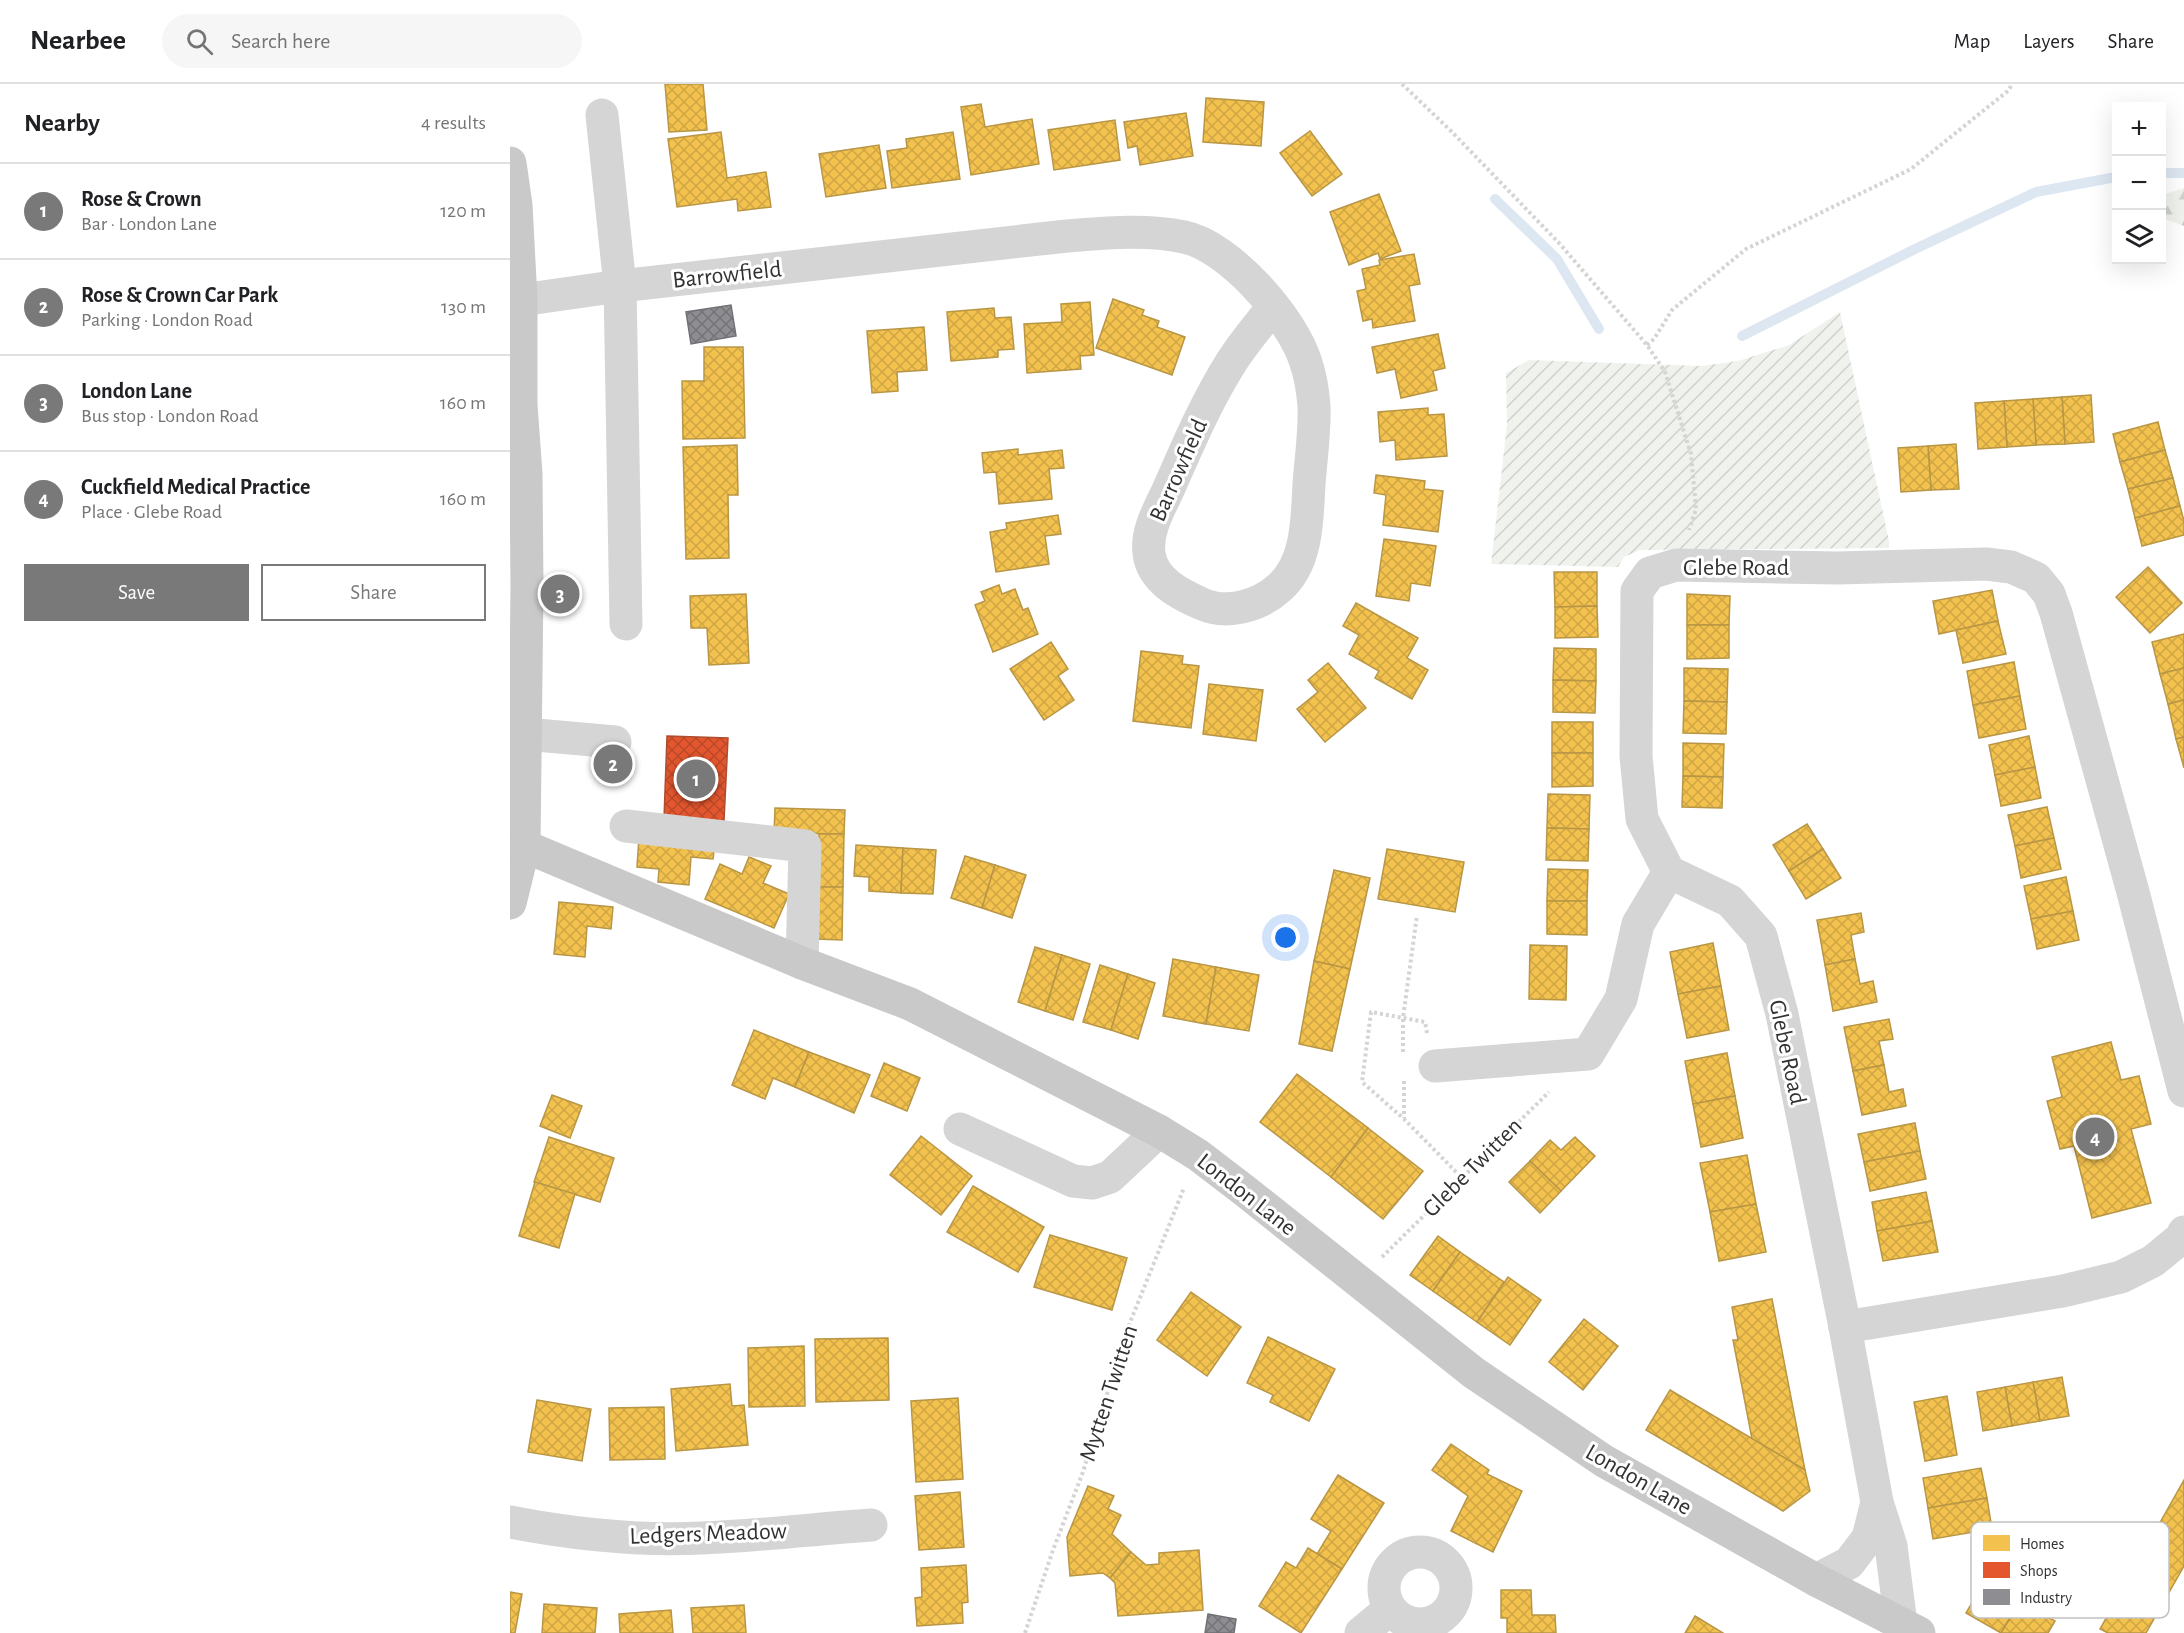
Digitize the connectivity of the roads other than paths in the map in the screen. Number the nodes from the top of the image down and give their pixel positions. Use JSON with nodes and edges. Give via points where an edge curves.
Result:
{"nodes":[{"id":1,"x":602,"y":115,"type":"dead end"},
{"id":2,"x":510,"y":163,"type":"edge"},
{"id":3,"x":513,"y":205,"type":"edge"},
{"id":4,"x":620,"y":286,"type":"junction"},
{"id":5,"x":521,"y":300,"type":"junction"},
{"id":6,"x":1273,"y":307,"type":"junction"},
{"id":7,"x":626,"y":624,"type":"dead end"},
{"id":8,"x":525,"y":734,"type":"junction"},
{"id":9,"x":615,"y":742,"type":"dead end"},
{"id":10,"x":626,"y":826,"type":"dead end"},
{"id":11,"x":524,"y":846,"type":"junction"},
{"id":12,"x":1669,"y":872,"type":"junction"},
{"id":13,"x":510,"y":903,"type":"edge"},
{"id":14,"x":802,"y":963,"type":"junction"},
{"id":15,"x":1419,"y":1064,"type":"road end"},
{"id":16,"x":2182,"y":1074,"type":"edge"},
{"id":17,"x":960,"y":1129,"type":"dead end"},
{"id":18,"x":1159,"y":1131,"type":"junction"},
{"id":19,"x":2184,"y":1232,"type":"edge"},
{"id":20,"x":1845,"y":1327,"type":"junction"},
{"id":21,"x":1876,"y":1502,"type":"junction"},
{"id":22,"x":510,"y":1522,"type":"edge"},
{"id":23,"x":870,"y":1525,"type":"dead end"},
{"id":24,"x":1816,"y":1580,"type":"junction"},
{"id":25,"x":1390,"y":1609,"type":"dead end"},
{"id":26,"x":1910,"y":1628,"type":"edge"},
{"id":27,"x":1361,"y":1633,"type":"edge"}],
"edges":[{"from":1,"to":4,"type":"street"},
{"from":2,"to":3,"type":"main road"},
{"from":3,"to":5,"type":"main road"},
{"from":4,"to":5,"type":"street","name":"Barrowfield"},
{"from":4,"to":6,"type":"street","name":"Barrowfield","via":[[1131,231],[1186,237],[1213,249],[1240,268]]},
{"from":4,"to":7,"type":"street"},
{"from":5,"to":8,"type":"main road","via":[[528,587]]},
{"from":6,"to":6,"type":"street","name":"Barrowfield","via":[[1293,333],[1306,362],[1314,405],[1306,534],[1295,570],[1280,588],[1260,602],[1233,609],[1206,606],[1180,594],[1156,574],[1149,554],[1149,532],[1202,414],[1232,360]]},
{"from":8,"to":9,"type":"street"},
{"from":8,"to":11,"type":"main road"},
{"from":10,"to":14,"type":"street","via":[[805,846]]},
{"from":11,"to":13,"type":"main road"},
{"from":11,"to":14,"type":"main road","name":"London Lane"},
{"from":12,"to":15,"type":"street","via":[[1638,924],[1621,999],[1588,1054]]},
{"from":12,"to":16,"type":"street","name":"Glebe Road","via":[[1642,819],[1636,756],[1637,591],[1650,573],[1676,565],[2011,567],[2036,578],[2049,594],[2056,613]]},
{"from":12,"to":20,"type":"street","name":"Glebe Road","via":[[1730,901],[1761,936],[1782,1014]]},
{"from":14,"to":18,"type":"main road","name":"London Lane","via":[[910,1004]]},
{"from":17,"to":18,"type":"street","via":[[1072,1181],[1092,1183],[1110,1177]]},
{"from":18,"to":24,"type":"main road","name":"London Lane","via":[[1245,1191],[1474,1373],[1604,1461]]},
{"from":19,"to":20,"type":"street","via":[[2153,1261],[2121,1277],[2063,1291]]},
{"from":20,"to":21,"type":"street","name":"Glebe Road"},
{"from":21,"to":24,"type":"street","name":"Glebe Road","via":[[1868,1538],[1849,1563]]},
{"from":21,"to":26,"type":"street","name":"Glebe Road","via":[[1891,1546]]},
{"from":22,"to":23,"type":"street","name":"Ledgers Meadow","via":[[623,1537],[701,1539]]},
{"from":24,"to":26,"type":"main road","name":"London Lane"},
{"from":25,"to":27,"type":"street"}]}
